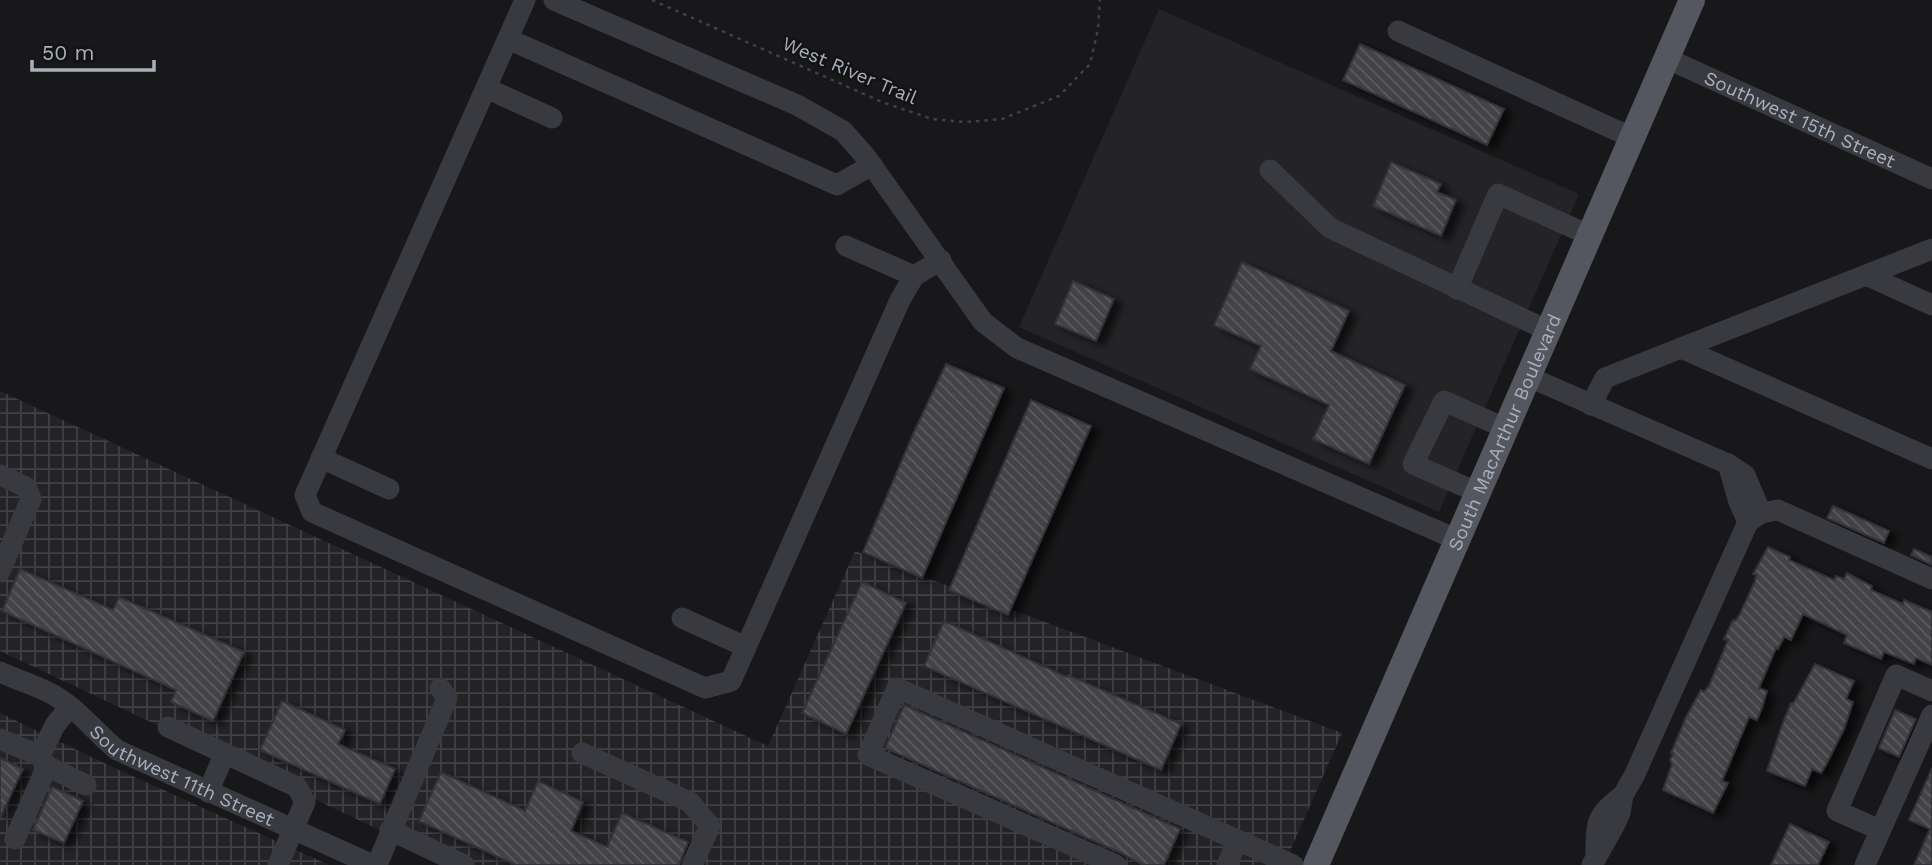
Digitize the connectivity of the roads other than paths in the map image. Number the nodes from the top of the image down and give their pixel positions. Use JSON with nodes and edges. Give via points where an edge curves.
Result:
{"nodes":[{"id":1,"x":526,"y":0,"type":"edge"},
{"id":2,"x":554,"y":0,"type":"edge"},
{"id":3,"x":1692,"y":0,"type":"edge"},
{"id":4,"x":1398,"y":31,"type":"dead end"},
{"id":5,"x":508,"y":39,"type":"junction"},
{"id":6,"x":1668,"y":59,"type":"junction"},
{"id":7,"x":486,"y":88,"type":"junction"},
{"id":8,"x":552,"y":118,"type":"dead end"},
{"id":9,"x":1633,"y":138,"type":"junction"},
{"id":10,"x":872,"y":165,"type":"junction"},
{"id":11,"x":1270,"y":170,"type":"dead end"},
{"id":12,"x":1932,"y":179,"type":"edge"},
{"id":13,"x":1591,"y":236,"type":"junction"},
{"id":14,"x":846,"y":246,"type":"dead end"},
{"id":15,"x":1932,"y":249,"type":"edge"},
{"id":16,"x":941,"y":260,"type":"junction"},
{"id":17,"x":914,"y":276,"type":"junction"},
{"id":18,"x":1868,"y":276,"type":"junction"},
{"id":19,"x":1457,"y":289,"type":"junction"},
{"id":20,"x":1932,"y":304,"type":"edge"},
{"id":21,"x":1549,"y":331,"type":"junction"},
{"id":22,"x":1681,"y":348,"type":"junction"},
{"id":23,"x":1530,"y":377,"type":"junction"},
{"id":24,"x":1591,"y":404,"type":"junction"},
{"id":25,"x":1507,"y":429,"type":"junction"},
{"id":26,"x":321,"y":458,"type":"junction"},
{"id":27,"x":1932,"y":459,"type":"edge"},
{"id":28,"x":0,"y":475,"type":"edge"},
{"id":29,"x":389,"y":489,"type":"dead end"},
{"id":30,"x":1479,"y":494,"type":"junction"},
{"id":31,"x":1754,"y":518,"type":"junction"},
{"id":32,"x":1458,"y":540,"type":"junction"},
{"id":33,"x":0,"y":571,"type":"edge"},
{"id":34,"x":1932,"y":579,"type":"edge"},
{"id":35,"x":681,"y":618,"type":"dead end"},
{"id":36,"x":746,"y":647,"type":"junction"},
{"id":37,"x":0,"y":673,"type":"edge"},
{"id":38,"x":440,"y":688,"type":"dead end"},
{"id":39,"x":1932,"y":691,"type":"edge"},
{"id":40,"x":70,"y":707,"type":"junction"},
{"id":41,"x":1932,"y":715,"type":"edge"},
{"id":42,"x":168,"y":727,"type":"dead end"},
{"id":43,"x":0,"y":739,"type":"edge"},
{"id":44,"x":225,"y":753,"type":"junction"},
{"id":45,"x":582,"y":753,"type":"dead end"},
{"id":46,"x":44,"y":761,"type":"junction"},
{"id":47,"x":86,"y":785,"type":"dead end"},
{"id":48,"x":208,"y":792,"type":"junction"},
{"id":49,"x":294,"y":830,"type":"junction"},
{"id":50,"x":390,"y":830,"type":"junction"},
{"id":51,"x":1880,"y":830,"type":"junction"},
{"id":52,"x":15,"y":839,"type":"dead end"},
{"id":53,"x":1237,"y":841,"type":"junction"},
{"id":54,"x":1594,"y":860,"type":"edge"},
{"id":55,"x":278,"y":865,"type":"edge"},
{"id":56,"x":375,"y":865,"type":"edge"},
{"id":57,"x":464,"y":865,"type":"edge"},
{"id":58,"x":692,"y":865,"type":"edge"},
{"id":59,"x":1116,"y":865,"type":"edge"},
{"id":60,"x":1227,"y":865,"type":"edge"},
{"id":61,"x":1293,"y":865,"type":"edge"},
{"id":62,"x":1316,"y":865,"type":"edge"},
{"id":63,"x":1864,"y":865,"type":"edge"}],
"edges":[{"from":1,"to":5,"type":"street"},
{"from":2,"to":10,"type":"street","via":[[796,105],[843,131]]},
{"from":3,"to":6,"type":"main road","name":"South MacArthur Boulevard"},
{"from":4,"to":9,"type":"street"},
{"from":5,"to":7,"type":"street"},
{"from":5,"to":10,"type":"street","via":[[837,185]]},
{"from":6,"to":9,"type":"main road","name":"South MacArthur Boulevard"},
{"from":6,"to":12,"type":"street","name":"Southwest 15th Street"},
{"from":7,"to":8,"type":"street"},
{"from":7,"to":26,"type":"street"},
{"from":9,"to":13,"type":"main road","name":"South MacArthur Boulevard"},
{"from":10,"to":16,"type":"street"},
{"from":11,"to":19,"type":"street","via":[[1330,228]]},
{"from":13,"to":19,"type":"street","via":[[1498,194]]},
{"from":13,"to":21,"type":"main road","name":"South MacArthur Boulevard"},
{"from":14,"to":17,"type":"street"},
{"from":15,"to":18,"type":"street"},
{"from":16,"to":17,"type":"street"},
{"from":16,"to":32,"type":"street","via":[[983,322],[1017,348]]},
{"from":17,"to":36,"type":"street"},
{"from":18,"to":20,"type":"street"},
{"from":18,"to":22,"type":"street"},
{"from":19,"to":21,"type":"street"},
{"from":21,"to":23,"type":"main road","name":"South MacArthur Boulevard"},
{"from":22,"to":24,"type":"street","via":[[1605,378]]},
{"from":22,"to":27,"type":"street"},
{"from":23,"to":24,"type":"street"},
{"from":23,"to":25,"type":"main road","name":"South MacArthur Boulevard"},
{"from":24,"to":31,"type":"street","via":[[1728,464],[1739,502]]},
{"from":25,"to":30,"type":"main road","name":"South MacArthur Boulevard"},
{"from":25,"to":30,"type":"street","via":[[1444,401],[1413,464]]},
{"from":26,"to":29,"type":"street"},
{"from":26,"to":36,"type":"street","via":[[305,495],[312,512],[705,688],[731,681]]},
{"from":28,"to":33,"type":"street","via":[[26,487],[31,499]]},
{"from":30,"to":32,"type":"main road","name":"South MacArthur Boulevard"},
{"from":31,"to":34,"type":"street","via":[[1778,510]]},
{"from":31,"to":54,"type":"street","via":[[1623,795],[1604,810],[1596,827]]},
{"from":32,"to":62,"type":"main road","name":"South MacArthur Boulevard"},
{"from":35,"to":36,"type":"street"},
{"from":37,"to":40,"type":"street","name":"Southwest 11th Street","via":[[58,697]]},
{"from":38,"to":50,"type":"street","via":[[447,698]]},
{"from":39,"to":51,"type":"street","via":[[1896,675],[1837,811]]},
{"from":40,"to":46,"type":"street","via":[[55,725]]},
{"from":40,"to":48,"type":"street","name":"Southwest 11th Street","via":[[117,750]]},
{"from":41,"to":51,"type":"street"},
{"from":42,"to":44,"type":"street"},
{"from":43,"to":46,"type":"street"},
{"from":44,"to":48,"type":"street"},
{"from":44,"to":49,"type":"street","via":[[297,786],[306,802]]},
{"from":45,"to":58,"type":"street","via":[[691,802],[710,826]]},
{"from":46,"to":47,"type":"street"},
{"from":46,"to":52,"type":"street"},
{"from":48,"to":49,"type":"street","name":"Southwest 11th Street"},
{"from":49,"to":55,"type":"street"},
{"from":49,"to":56,"type":"street","name":"Southwest 11th Street"},
{"from":50,"to":56,"type":"street"},
{"from":50,"to":57,"type":"street"},
{"from":51,"to":63,"type":"street"},
{"from":53,"to":59,"type":"street","via":[[897,688],[868,755]]},
{"from":53,"to":60,"type":"street"},
{"from":53,"to":61,"type":"street"}]}
